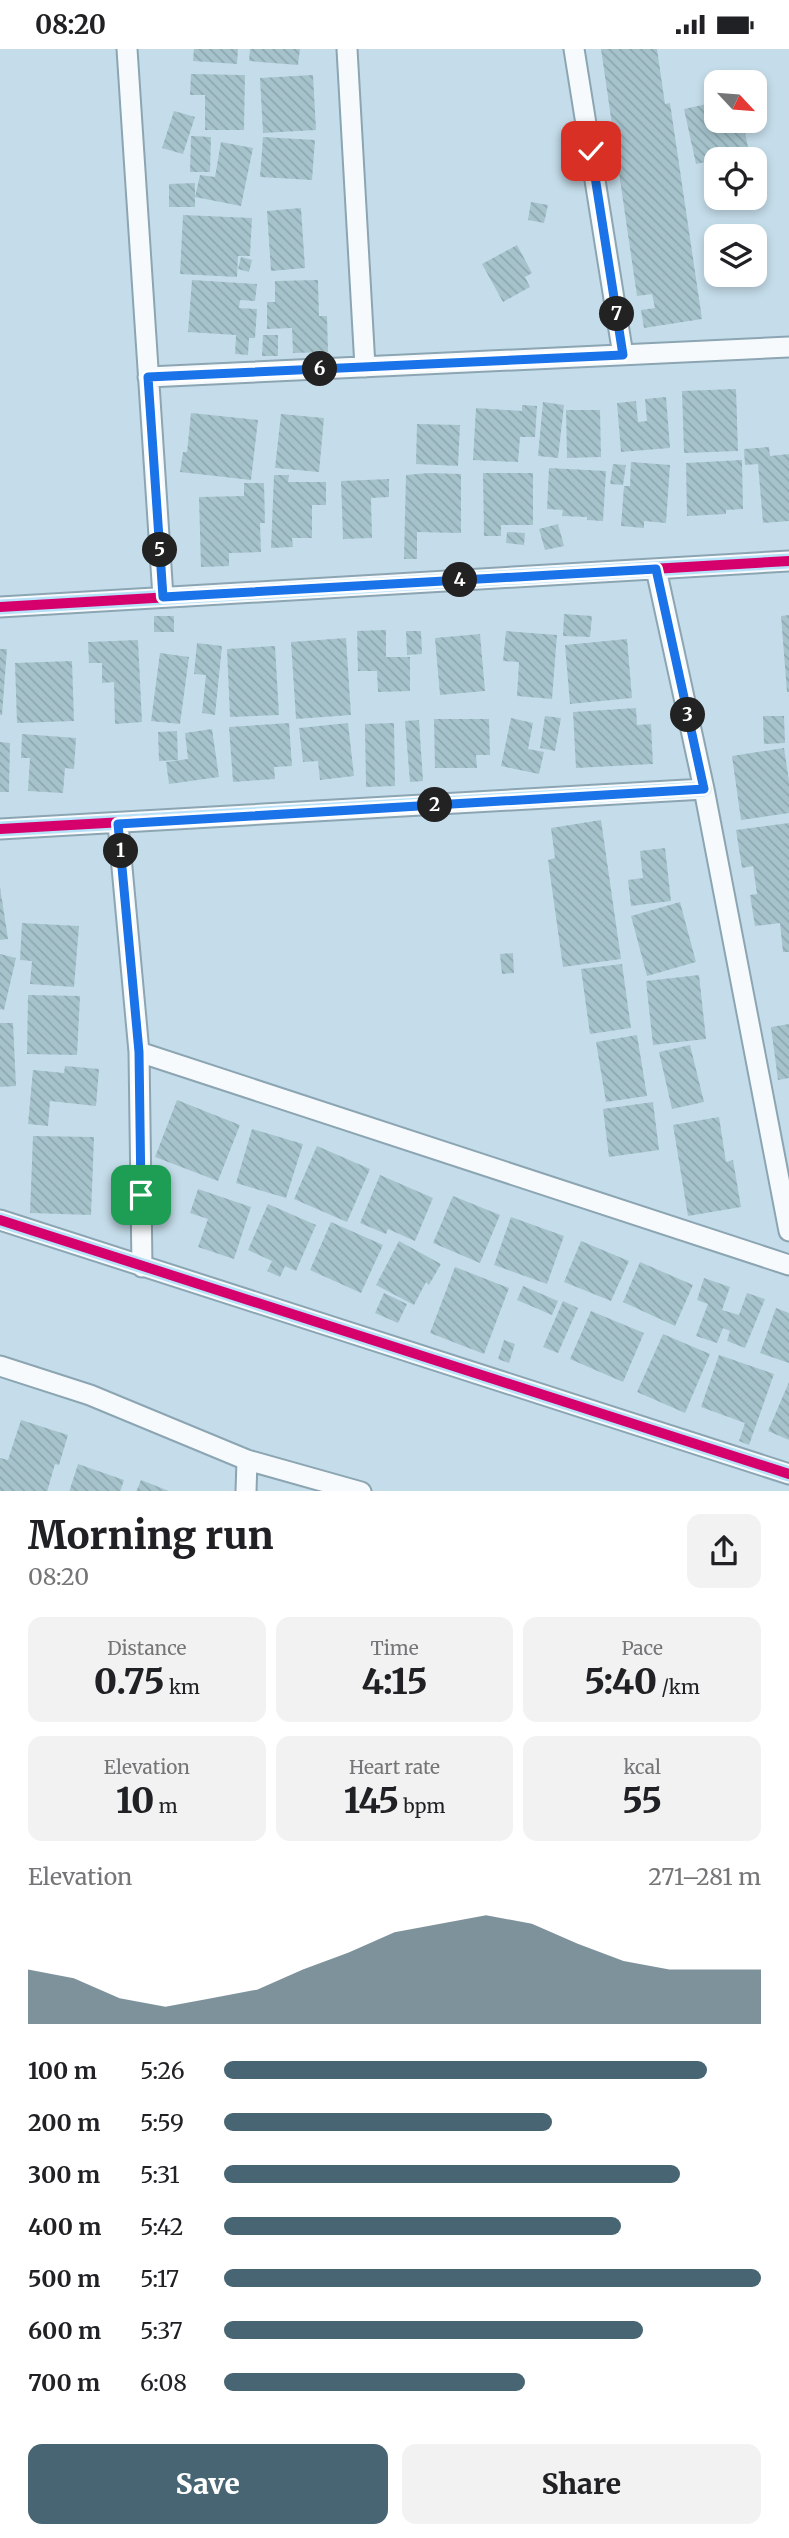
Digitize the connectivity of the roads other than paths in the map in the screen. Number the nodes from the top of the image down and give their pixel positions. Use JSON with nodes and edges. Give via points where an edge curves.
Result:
{"nodes":[{"id":1,"x":127,"y":49,"type":"edge"},
{"id":2,"x":346,"y":49,"type":"edge"},
{"id":3,"x":574,"y":49,"type":"edge"},
{"id":4,"x":789,"y":347,"type":"edge"},
{"id":5,"x":623,"y":355,"type":"junction"},
{"id":6,"x":365,"y":367,"type":"junction"},
{"id":7,"x":148,"y":377,"type":"junction"},
{"id":8,"x":789,"y":561,"type":"edge"},
{"id":9,"x":656,"y":569,"type":"junction"},
{"id":10,"x":163,"y":597,"type":"junction"},
{"id":11,"x":0,"y":607,"type":"edge"},
{"id":12,"x":704,"y":789,"type":"junction"},
{"id":13,"x":118,"y":824,"type":"junction"},
{"id":14,"x":0,"y":829,"type":"edge"},
{"id":15,"x":139,"y":1052,"type":"junction"},
{"id":16,"x":0,"y":1220,"type":"edge"},
{"id":17,"x":789,"y":1231,"type":"edge"},
{"id":18,"x":789,"y":1265,"type":"edge"},
{"id":19,"x":142,"y":1267,"type":"junction"},
{"id":20,"x":0,"y":1366,"type":"edge"},
{"id":21,"x":247,"y":1461,"type":"junction"},
{"id":22,"x":789,"y":1474,"type":"edge"},
{"id":23,"x":246,"y":1491,"type":"edge"},
{"id":24,"x":356,"y":1491,"type":"edge"}],
"edges":[{"from":1,"to":7,"type":"street"},
{"from":2,"to":6,"type":"street"},
{"from":3,"to":5,"type":"street"},
{"from":4,"to":5,"type":"street"},
{"from":5,"to":6,"type":"street"},
{"from":6,"to":7,"type":"street"},
{"from":7,"to":10,"type":"street"},
{"from":8,"to":9,"type":"street"},
{"from":9,"to":10,"type":"street"},
{"from":9,"to":12,"type":"street"},
{"from":10,"to":11,"type":"street"},
{"from":12,"to":13,"type":"street"},
{"from":12,"to":17,"type":"street"},
{"from":13,"to":14,"type":"street"},
{"from":13,"to":15,"type":"street"},
{"from":15,"to":18,"type":"street"},
{"from":15,"to":19,"type":"street"},
{"from":16,"to":19,"type":"street"},
{"from":19,"to":22,"type":"street"},
{"from":20,"to":21,"type":"street","via":[[90,1395]]},
{"from":21,"to":23,"type":"street"},
{"from":21,"to":24,"type":"street"}]}
